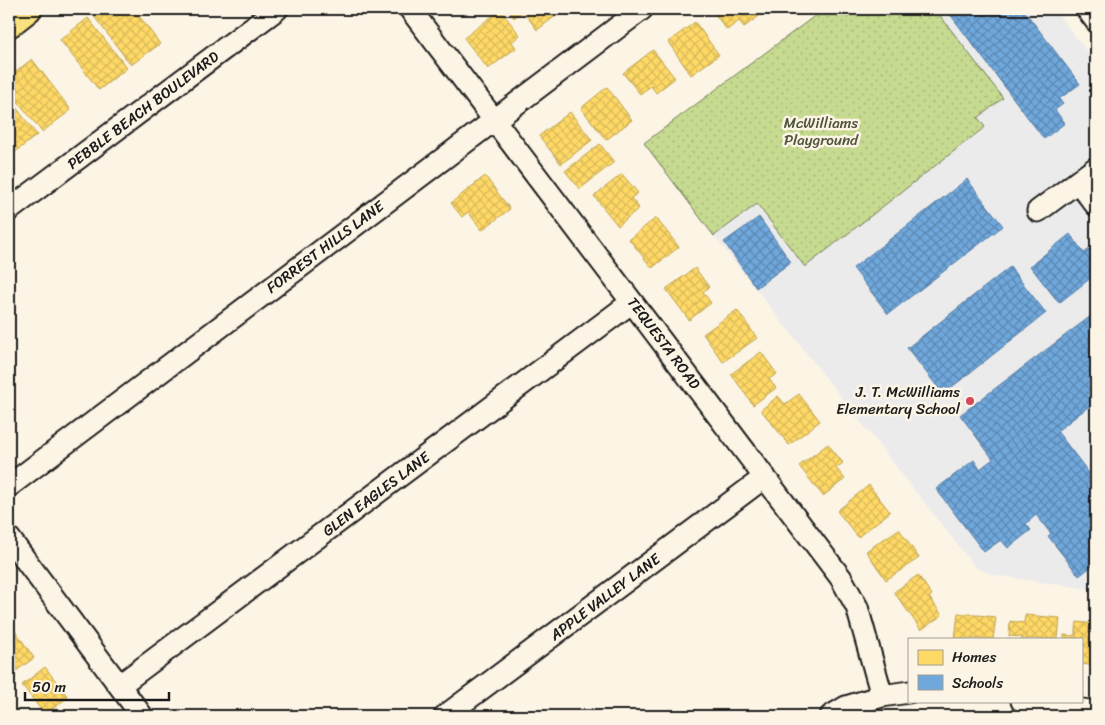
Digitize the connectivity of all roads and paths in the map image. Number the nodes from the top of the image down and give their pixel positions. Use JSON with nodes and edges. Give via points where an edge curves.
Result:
{"nodes":[{"id":1,"x":28,"y":9,"type":"edge"},
{"id":2,"x":277,"y":9,"type":"edge"},
{"id":3,"x":410,"y":9,"type":"edge"},
{"id":4,"x":642,"y":9,"type":"edge"},
{"id":5,"x":1087,"y":9,"type":"edge"},
{"id":6,"x":1096,"y":21,"type":"edge"},
{"id":7,"x":9,"y":24,"type":"edge"},
{"id":8,"x":494,"y":120,"type":"junction"},
{"id":9,"x":1096,"y":168,"type":"edge"},
{"id":10,"x":1078,"y":182,"type":"junction"},
{"id":11,"x":1096,"y":205,"type":"edge"},
{"id":12,"x":9,"y":210,"type":"edge"},
{"id":13,"x":1038,"y":211,"type":"dead end"},
{"id":14,"x":632,"y":302,"type":"junction"},
{"id":15,"x":765,"y":477,"type":"junction"},
{"id":16,"x":9,"y":486,"type":"edge"},
{"id":17,"x":9,"y":538,"type":"edge"},
{"id":18,"x":120,"y":685,"type":"junction"},
{"id":19,"x":908,"y":692,"type":"edge"},
{"id":20,"x":882,"y":696,"type":"junction"},
{"id":21,"x":1029,"y":702,"type":"edge"},
{"id":22,"x":1096,"y":712,"type":"edge"},
{"id":23,"x":142,"y":716,"type":"edge"},
{"id":24,"x":445,"y":716,"type":"edge"},
{"id":25,"x":831,"y":716,"type":"edge"}],
"edges":[{"from":1,"to":7,"type":"main road"},
{"from":2,"to":12,"type":"street","name":"PEBBLE BEACH BOULEVARD"},
{"from":3,"to":8,"type":"street","name":"TEQUESTA ROAD"},
{"from":4,"to":8,"type":"street","name":"FORREST HILLS LANE"},
{"from":5,"to":6,"type":"street"},
{"from":8,"to":14,"type":"street","name":"TEQUESTA ROAD"},
{"from":8,"to":16,"type":"street","name":"FORREST HILLS LANE"},
{"from":9,"to":10,"type":"street"},
{"from":10,"to":11,"type":"street"},
{"from":10,"to":13,"type":"street"},
{"from":14,"to":15,"type":"street","name":"TEQUESTA ROAD"},
{"from":14,"to":18,"type":"street","name":"GLEN EAGLES LANE"},
{"from":15,"to":20,"type":"street","name":"TEQUESTA ROAD","via":[[841,578],[857,607]]},
{"from":15,"to":24,"type":"street","name":"APPLE VALLEY LANE"},
{"from":17,"to":18,"type":"street"},
{"from":18,"to":23,"type":"street"},
{"from":19,"to":20,"type":"street"},
{"from":20,"to":25,"type":"street","via":[[846,707]]},
{"from":21,"to":22,"type":"street"}]}
